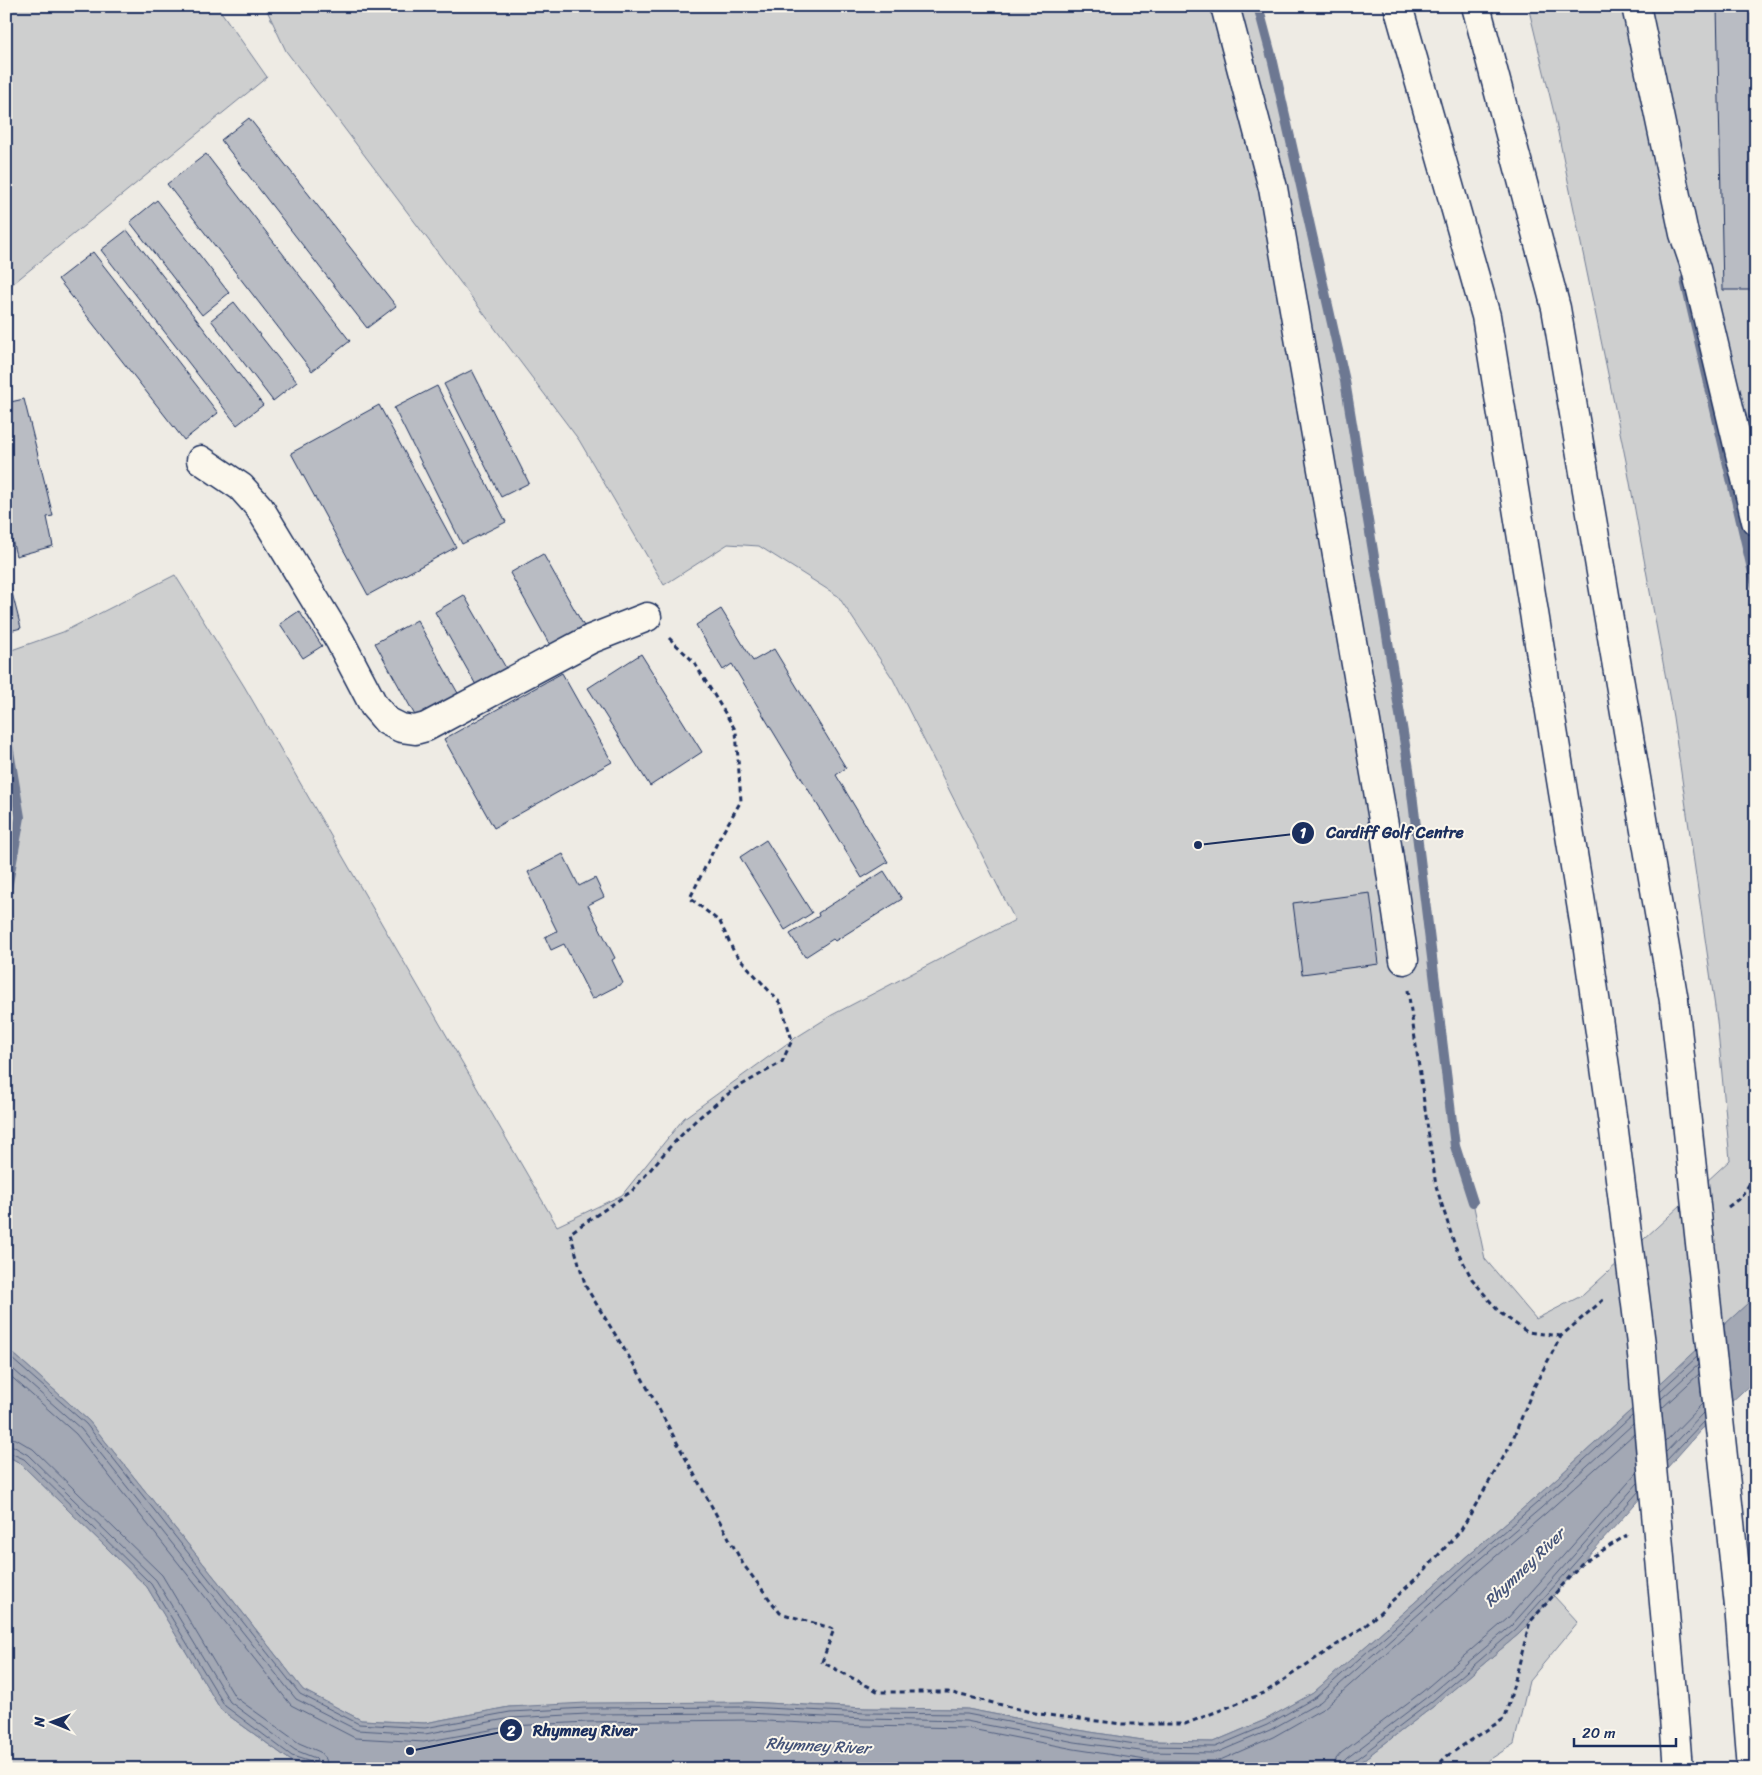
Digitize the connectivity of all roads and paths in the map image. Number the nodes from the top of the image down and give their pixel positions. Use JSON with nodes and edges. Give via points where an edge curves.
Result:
{"nodes":[{"id":1,"x":1225,"y":6,"type":"edge"},
{"id":2,"x":1398,"y":6,"type":"edge"},
{"id":3,"x":1476,"y":6,"type":"edge"},
{"id":4,"x":1636,"y":6,"type":"edge"},
{"id":5,"x":202,"y":460,"type":"dead end"},
{"id":6,"x":1756,"y":521,"type":"edge"},
{"id":7,"x":647,"y":617,"type":"joint"},
{"id":8,"x":1404,"y":960,"type":"joint"},
{"id":9,"x":1628,"y":1534,"type":"dead end"},
{"id":10,"x":1434,"y":1769,"type":"edge"},
{"id":11,"x":1678,"y":1769,"type":"edge"},
{"id":12,"x":1752,"y":1769,"type":"edge"}],
"edges":[{"from":1,"to":8,"type":"main road","via":[[1273,188],[1383,816]]},
{"from":2,"to":11,"type":"main road","bridge":true,"via":[[1486,316],[1585,928],[1641,1344]]},
{"from":3,"to":12,"type":"main road","bridge":true,"via":[[1556,308],[1674,1001],[1739,1606]]},
{"from":4,"to":6,"type":"main road","via":[[1684,234],[1698,278]]},
{"from":5,"to":7,"type":"main road","via":[[241,487],[259,508],[340,641],[374,706],[387,721],[401,728],[426,728],[591,639]]},
{"from":7,"to":8,"type":"path","via":[[694,662],[736,732],[741,801],[718,839],[690,898],[720,922],[734,952],[781,1004],[792,1040],[782,1062],[734,1090],[696,1120],[632,1191],[570,1232],[586,1287],[642,1378],[743,1564],[780,1613],[834,1629],[822,1662],[879,1692],[948,1692],[1040,1714],[1122,1724],[1185,1724],[1264,1693],[1365,1626],[1423,1572],[1461,1530],[1510,1446],[1534,1387],[1561,1336],[1527,1332],[1499,1312],[1472,1280],[1455,1246],[1436,1186]]},
{"from":9,"to":10,"type":"path","via":[[1580,1564],[1530,1622],[1505,1718],[1447,1756]]}]}
